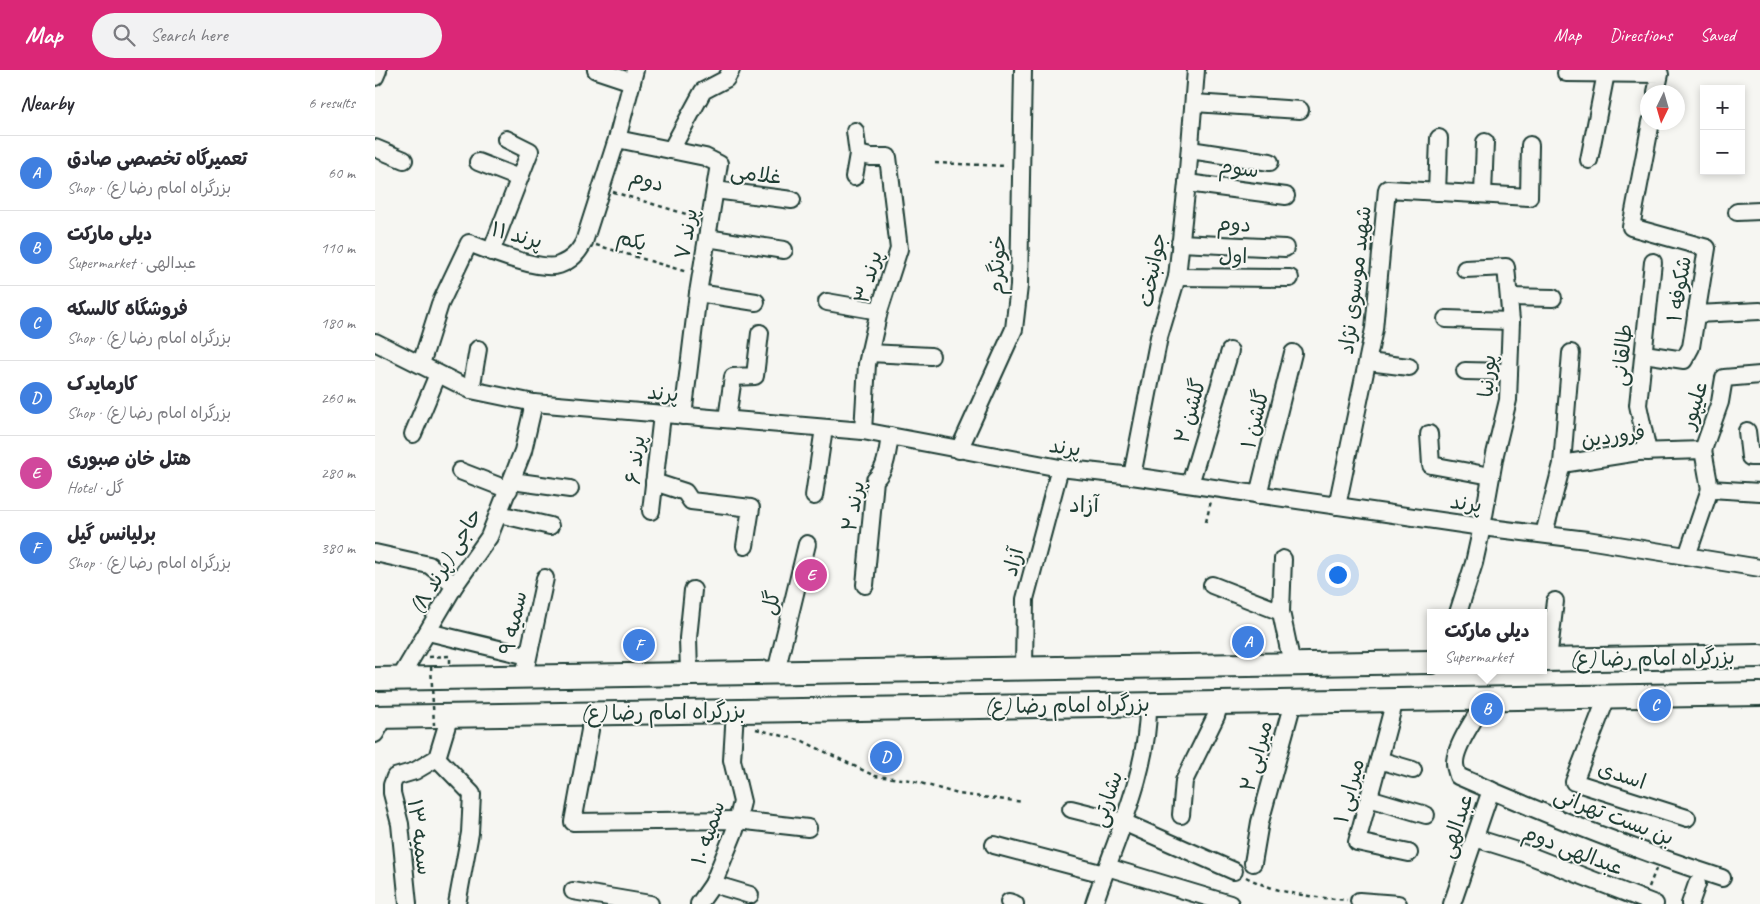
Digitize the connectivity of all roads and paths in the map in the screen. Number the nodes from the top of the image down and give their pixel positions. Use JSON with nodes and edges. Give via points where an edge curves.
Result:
{"nodes":[{"id":1,"x":378,"y":70,"type":"edge"},
{"id":2,"x":596,"y":70,"type":"edge"},
{"id":3,"x":731,"y":70,"type":"edge"},
{"id":4,"x":1023,"y":70,"type":"edge"},
{"id":5,"x":1196,"y":70,"type":"edge"},
{"id":6,"x":1567,"y":73,"type":"dead end"},
{"id":7,"x":1605,"y":73,"type":"junction"},
{"id":8,"x":633,"y":76,"type":"edge"},
{"id":9,"x":375,"y":77,"type":"edge"},
{"id":10,"x":1658,"y":85,"type":"edge"},
{"id":11,"x":1195,"y":103,"type":"junction"},
{"id":12,"x":1300,"y":110,"type":"dead end"},
{"id":13,"x":1649,"y":130,"type":"edge"},
{"id":14,"x":855,"y":131,"type":"dead end"},
{"id":15,"x":1439,"y":138,"type":"dead end"},
{"id":16,"x":506,"y":139,"type":"dead end"},
{"id":17,"x":617,"y":139,"type":"junction"},
{"id":18,"x":1485,"y":142,"type":"dead end"},
{"id":19,"x":1531,"y":145,"type":"dead end"},
{"id":20,"x":375,"y":148,"type":"edge"},
{"id":21,"x":671,"y":150,"type":"junction"},
{"id":22,"x":1190,"y":150,"type":"junction"},
{"id":23,"x":858,"y":154,"type":"junction"},
{"id":24,"x":404,"y":160,"type":"dead end"},
{"id":25,"x":1589,"y":160,"type":"dead end"},
{"id":26,"x":478,"y":162,"type":"dead end"},
{"id":27,"x":1270,"y":162,"type":"dead end"},
{"id":28,"x":935,"y":163,"type":"dead end"},
{"id":29,"x":1021,"y":165,"type":"junction"},
{"id":30,"x":854,"y":177,"type":"dead end"},
{"id":31,"x":519,"y":178,"type":"junction"},
{"id":32,"x":1187,"y":183,"type":"junction"},
{"id":33,"x":601,"y":189,"type":"junction"},
{"id":34,"x":715,"y":190,"type":"junction"},
{"id":35,"x":1437,"y":192,"type":"junction"},
{"id":36,"x":1483,"y":194,"type":"junction"},
{"id":37,"x":1286,"y":196,"type":"dead end"},
{"id":38,"x":792,"y":200,"type":"dead end"},
{"id":39,"x":1760,"y":211,"type":"edge"},
{"id":40,"x":1737,"y":212,"type":"dead end"},
{"id":41,"x":709,"y":221,"type":"junction"},
{"id":42,"x":707,"y":238,"type":"junction"},
{"id":43,"x":584,"y":242,"type":"junction"},
{"id":44,"x":1180,"y":243,"type":"junction"},
{"id":45,"x":1285,"y":248,"type":"dead end"},
{"id":46,"x":784,"y":250,"type":"dead end"},
{"id":47,"x":491,"y":252,"type":"junction"},
{"id":48,"x":1653,"y":262,"type":"dead end"},
{"id":49,"x":1465,"y":269,"type":"dead end"},
{"id":50,"x":700,"y":276,"type":"junction"},
{"id":51,"x":1177,"y":277,"type":"junction"},
{"id":52,"x":1290,"y":278,"type":"dead end"},
{"id":53,"x":698,"y":293,"type":"junction"},
{"id":54,"x":1509,"y":297,"type":"junction"},
{"id":55,"x":1553,"y":298,"type":"dead end"},
{"id":56,"x":756,"y":302,"type":"dead end"},
{"id":57,"x":827,"y":302,"type":"dead end"},
{"id":58,"x":1760,"y":310,"type":"edge"},
{"id":59,"x":879,"y":311,"type":"junction"},
{"id":60,"x":1696,"y":314,"type":"junction"},
{"id":61,"x":1445,"y":319,"type":"dead end"},
{"id":62,"x":1511,"y":321,"type":"junction"},
{"id":63,"x":759,"y":334,"type":"dead end"},
{"id":64,"x":375,"y":342,"type":"edge"},
{"id":65,"x":477,"y":350,"type":"dead end"},
{"id":66,"x":1230,"y":350,"type":"dead end"},
{"id":67,"x":869,"y":353,"type":"junction"},
{"id":68,"x":1293,"y":353,"type":"dead end"},
{"id":69,"x":1571,"y":353,"type":"dead end"},
{"id":70,"x":1644,"y":354,"type":"junction"},
{"id":71,"x":931,"y":356,"type":"dead end"},
{"id":72,"x":1367,"y":362,"type":"junction"},
{"id":73,"x":421,"y":364,"type":"junction"},
{"id":74,"x":1409,"y":367,"type":"dead end"},
{"id":75,"x":1465,"y":371,"type":"dead end"},
{"id":76,"x":1509,"y":372,"type":"junction"},
{"id":77,"x":438,"y":374,"type":"junction"},
{"id":78,"x":1760,"y":375,"type":"edge"},
{"id":79,"x":471,"y":390,"type":"junction"},
{"id":80,"x":534,"y":403,"type":"junction"},
{"id":81,"x":662,"y":414,"type":"junction"},
{"id":82,"x":683,"y":416,"type":"junction"},
{"id":83,"x":727,"y":419,"type":"junction"},
{"id":84,"x":824,"y":428,"type":"junction"},
{"id":85,"x":863,"y":431,"type":"junction"},
{"id":86,"x":1747,"y":432,"type":"dead end"},
{"id":87,"x":413,"y":434,"type":"dead end"},
{"id":88,"x":1429,"y":434,"type":"dead end"},
{"id":89,"x":890,"y":436,"type":"junction"},
{"id":90,"x":959,"y":450,"type":"junction"},
{"id":91,"x":1703,"y":450,"type":"junction"},
{"id":92,"x":1648,"y":452,"type":"junction"},
{"id":93,"x":1760,"y":457,"type":"edge"},
{"id":94,"x":1562,"y":464,"type":"junction"},
{"id":95,"x":1060,"y":468,"type":"junction"},
{"id":96,"x":460,"y":471,"type":"dead end"},
{"id":97,"x":1132,"y":476,"type":"junction"},
{"id":98,"x":1491,"y":476,"type":"junction"},
{"id":99,"x":654,"y":482,"type":"junction"},
{"id":100,"x":1190,"y":484,"type":"junction"},
{"id":101,"x":510,"y":485,"type":"junction"},
{"id":102,"x":1213,"y":487,"type":"junction"},
{"id":103,"x":570,"y":489,"type":"dead end"},
{"id":104,"x":1710,"y":489,"type":"junction"},
{"id":105,"x":1760,"y":492,"type":"edge"},
{"id":106,"x":1258,"y":495,"type":"junction"},
{"id":107,"x":813,"y":496,"type":"dead end"},
{"id":108,"x":1337,"y":506,"type":"junction"},
{"id":109,"x":651,"y":511,"type":"dead end"},
{"id":110,"x":499,"y":514,"type":"junction"},
{"id":111,"x":1206,"y":522,"type":"dead end"},
{"id":112,"x":550,"y":526,"type":"dead end"},
{"id":113,"x":1482,"y":527,"type":"junction"},
{"id":114,"x":1544,"y":534,"type":"junction"},
{"id":115,"x":807,"y":544,"type":"dead end"},
{"id":116,"x":745,"y":546,"type":"dead end"},
{"id":117,"x":375,"y":553,"type":"edge"},
{"id":118,"x":1687,"y":556,"type":"junction"},
{"id":119,"x":1283,"y":560,"type":"dead end"},
{"id":120,"x":1760,"y":568,"type":"edge"},
{"id":121,"x":545,"y":578,"type":"dead end"},
{"id":122,"x":455,"y":584,"type":"junction"},
{"id":123,"x":865,"y":585,"type":"dead end"},
{"id":124,"x":1212,"y":585,"type":"dead end"},
{"id":125,"x":693,"y":590,"type":"dead end"},
{"id":126,"x":1555,"y":601,"type":"dead end"},
{"id":127,"x":1459,"y":609,"type":"edge"},
{"id":128,"x":1281,"y":612,"type":"junction"},
{"id":129,"x":428,"y":632,"type":"junction"},
{"id":130,"x":1547,"y":648,"type":"edge"},
{"id":131,"x":1760,"y":656,"type":"edge"},
{"id":132,"x":413,"y":657,"type":"junction"},
{"id":133,"x":1547,"y":660,"type":"edge"},
{"id":134,"x":1427,"y":662,"type":"edge"},
{"id":135,"x":1292,"y":664,"type":"junction"},
{"id":136,"x":431,"y":666,"type":"dead end"},
{"id":137,"x":451,"y":666,"type":"dead end"},
{"id":138,"x":526,"y":666,"type":"junction"},
{"id":139,"x":1024,"y":668,"type":"junction"},
{"id":140,"x":777,"y":672,"type":"junction"},
{"id":141,"x":689,"y":674,"type":"junction"},
{"id":142,"x":400,"y":678,"type":"junction"},
{"id":143,"x":375,"y":679,"type":"edge"},
{"id":144,"x":1760,"y":694,"type":"edge"},
{"id":145,"x":1607,"y":697,"type":"junction"},
{"id":146,"x":1461,"y":699,"type":"junction"},
{"id":147,"x":1489,"y":699,"type":"junction"},
{"id":148,"x":1395,"y":700,"type":"junction"},
{"id":149,"x":1293,"y":702,"type":"junction"},
{"id":150,"x":1220,"y":703,"type":"junction"},
{"id":151,"x":1148,"y":704,"type":"junction"},
{"id":152,"x":590,"y":713,"type":"junction"},
{"id":153,"x":735,"y":716,"type":"junction"},
{"id":154,"x":442,"y":720,"type":"junction"},
{"id":155,"x":378,"y":722,"type":"edge"},
{"id":156,"x":1471,"y":724,"type":"junction"},
{"id":157,"x":437,"y":758,"type":"junction"},
{"id":158,"x":1379,"y":760,"type":"junction"},
{"id":159,"x":1413,"y":770,"type":"dead end"},
{"id":160,"x":1491,"y":790,"type":"junction"},
{"id":161,"x":1369,"y":798,"type":"junction"},
{"id":162,"x":1023,"y":802,"type":"dead end"},
{"id":163,"x":1071,"y":809,"type":"dead end"},
{"id":164,"x":1181,"y":815,"type":"dead end"},
{"id":165,"x":1426,"y":815,"type":"dead end"},
{"id":166,"x":1687,"y":818,"type":"dead end"},
{"id":167,"x":737,"y":820,"type":"junction"},
{"id":168,"x":1123,"y":822,"type":"junction"},
{"id":169,"x":808,"y":828,"type":"dead end"},
{"id":170,"x":1475,"y":838,"type":"junction"},
{"id":171,"x":994,"y":845,"type":"dead end"},
{"id":172,"x":1409,"y":853,"type":"dead end"},
{"id":173,"x":1659,"y":858,"type":"junction"},
{"id":174,"x":1253,"y":863,"type":"dead end"},
{"id":175,"x":1105,"y":871,"type":"junction"},
{"id":176,"x":1234,"y":871,"type":"joint"},
{"id":177,"x":1722,"y":878,"type":"dead end"},
{"id":178,"x":713,"y":884,"type":"junction"},
{"id":179,"x":1697,"y":884,"type":"dead end"},
{"id":180,"x":573,"y":892,"type":"dead end"},
{"id":181,"x":750,"y":895,"type":"dead end"},
{"id":182,"x":1359,"y":901,"type":"joint"},
{"id":183,"x":1650,"y":902,"type":"edge"},
{"id":184,"x":1230,"y":903,"type":"edge"},
{"id":185,"x":408,"y":904,"type":"edge"},
{"id":186,"x":457,"y":904,"type":"edge"},
{"id":187,"x":650,"y":904,"type":"edge"},
{"id":188,"x":699,"y":904,"type":"edge"},
{"id":189,"x":1094,"y":904,"type":"edge"},
{"id":190,"x":1398,"y":904,"type":"edge"},
{"id":191,"x":1452,"y":904,"type":"edge"},
{"id":192,"x":1690,"y":904,"type":"edge"}],
"edges":[{"from":1,"to":9,"type":"street"},
{"from":2,"to":8,"type":"street"},
{"from":3,"to":21,"type":"street","via":[[726,79],[703,91]]},
{"from":4,"to":29,"type":"street","name":"خونگرم"},
{"from":5,"to":11,"type":"street","name":"جوانبخت"},
{"from":6,"to":7,"type":"street"},
{"from":7,"to":10,"type":"street","via":[[1660,74]]},
{"from":7,"to":25,"type":"street"},
{"from":8,"to":17,"type":"street","name":"پرند ۱۱"},
{"from":11,"to":12,"type":"street"},
{"from":11,"to":22,"type":"street","name":"جوانبخت"},
{"from":13,"to":60,"type":"street","name":"شکوفه ۱","via":[[1631,227],[1707,248]]},
{"from":14,"to":23,"type":"street"},
{"from":15,"to":35,"type":"street"},
{"from":16,"to":31,"type":"street","via":[[530,151]]},
{"from":17,"to":21,"type":"street","name":"پرند ۷"},
{"from":17,"to":33,"type":"street","name":"پرند ۱۱"},
{"from":18,"to":36,"type":"street"},
{"from":19,"to":36,"type":"street","name":"شهید موسوی نژاد","via":[[1529,197]]},
{"from":20,"to":24,"type":"street"},
{"from":21,"to":34,"type":"street","name":"پرند ۷","via":[[705,157],[719,164]]},
{"from":22,"to":27,"type":"street"},
{"from":22,"to":32,"type":"street","name":"جوانبخت"},
{"from":23,"to":30,"type":"street"},
{"from":23,"to":59,"type":"street","name":"پرند ۳","via":[[888,157],[899,249]]},
{"from":26,"to":31,"type":"street"},
{"from":28,"to":29,"type":"path"},
{"from":29,"to":90,"type":"street","name":"خونگرم","via":[[1016,322]]},
{"from":31,"to":47,"type":"street"},
{"from":32,"to":37,"type":"street","name":"سوم"},
{"from":32,"to":44,"type":"street","name":"جوانبخت"},
{"from":33,"to":41,"type":"path","name":"دوم"},
{"from":33,"to":43,"type":"street","name":"پرند ۱۱"},
{"from":34,"to":38,"type":"street","name":"غلامی"},
{"from":34,"to":41,"type":"street","name":"پرند ۷"},
{"from":35,"to":36,"type":"street","name":"شهید موسوی نژاد"},
{"from":35,"to":72,"type":"street","name":"شهید موسوی نژاد","via":[[1387,189],[1374,329]]},
{"from":39,"to":40,"type":"street"},
{"from":41,"to":42,"type":"street","name":"پرند ۷"},
{"from":42,"to":46,"type":"street"},
{"from":42,"to":50,"type":"street","name":"پرند ۷"},
{"from":43,"to":47,"type":"street","name":"پرند ۱۱","via":[[576,255],[558,266],[533,264]]},
{"from":43,"to":50,"type":"path","name":"یکم"},
{"from":44,"to":45,"type":"street","name":"دوم"},
{"from":44,"to":51,"type":"street","name":"جوانبخت"},
{"from":47,"to":73,"type":"street","name":"پرند ۱۱","via":[[469,243],[440,304]]},
{"from":48,"to":70,"type":"street","name":"طالقانی"},
{"from":49,"to":54,"type":"street","name":"پورنیا","via":[[1506,267]]},
{"from":50,"to":53,"type":"street","name":"پرند ۷"},
{"from":51,"to":52,"type":"street","name":"اول"},
{"from":51,"to":97,"type":"street","name":"جوانبخت","via":[[1159,336]]},
{"from":53,"to":56,"type":"street"},
{"from":53,"to":82,"type":"street","name":"پرند ۷"},
{"from":54,"to":55,"type":"street"},
{"from":54,"to":62,"type":"street","name":"پورنیا"},
{"from":57,"to":59,"type":"street"},
{"from":58,"to":60,"type":"street"},
{"from":59,"to":67,"type":"street","name":"پرند ۳"},
{"from":60,"to":70,"type":"street","name":"شکوفه ۱","via":[[1691,347],[1684,360]]},
{"from":61,"to":62,"type":"street"},
{"from":62,"to":76,"type":"street","name":"پورنیا"},
{"from":63,"to":83,"type":"street","via":[[755,376],[733,377]]},
{"from":64,"to":73,"type":"street","name":"پرند"},
{"from":65,"to":79,"type":"street"},
{"from":66,"to":100,"type":"street","name":"گلشن ۲"},
{"from":67,"to":71,"type":"street"},
{"from":67,"to":85,"type":"street","name":"پرند ۳"},
{"from":68,"to":106,"type":"street","name":"گلشن ۱"},
{"from":69,"to":94,"type":"street"},
{"from":70,"to":92,"type":"street","name":"طالقانی","via":[[1638,404]]},
{"from":72,"to":74,"type":"street"},
{"from":72,"to":108,"type":"street","name":"شهید موسوی نژاد"},
{"from":73,"to":77,"type":"street","name":"پرند"},
{"from":75,"to":76,"type":"street"},
{"from":76,"to":98,"type":"street","name":"پورنیا","via":[[1508,400]]},
{"from":77,"to":79,"type":"street","name":"پرند"},
{"from":77,"to":87,"type":"street"},
{"from":78,"to":91,"type":"street","name":"علیپور","via":[[1724,378],[1720,402]]},
{"from":79,"to":80,"type":"street","name":"پرند"},
{"from":80,"to":81,"type":"street","name":"پرند"},
{"from":80,"to":101,"type":"street","name":"حاجی (پرند ۸)","via":[[523,451]]},
{"from":81,"to":82,"type":"street","name":"پرند"},
{"from":81,"to":99,"type":"street","name":"پرند ۶"},
{"from":82,"to":83,"type":"street","name":"پرند"},
{"from":83,"to":84,"type":"street","name":"پرند"},
{"from":84,"to":85,"type":"street","name":"پرند"},
{"from":84,"to":107,"type":"street"},
{"from":85,"to":89,"type":"street","name":"پرند"},
{"from":86,"to":93,"type":"street","via":[[1750,457]]},
{"from":88,"to":98,"type":"street","via":[[1431,465]]},
{"from":89,"to":90,"type":"street","name":"پرند"},
{"from":89,"to":123,"type":"street","name":"پرند ۲","via":[[885,465],[875,480]]},
{"from":90,"to":95,"type":"street","name":"پرند"},
{"from":91,"to":92,"type":"street","name":"فروردین"},
{"from":91,"to":104,"type":"street"},
{"from":92,"to":94,"type":"street","name":"فروردین"},
{"from":94,"to":114,"type":"street","name":"فروردین"},
{"from":95,"to":97,"type":"street","name":"پرند"},
{"from":95,"to":139,"type":"street","name":"آزاد","via":[[1025,599]]},
{"from":96,"to":101,"type":"street"},
{"from":97,"to":100,"type":"street","name":"پرند"},
{"from":98,"to":113,"type":"street","name":"پورنیا"},
{"from":99,"to":109,"type":"street","name":"پرند ۶"},
{"from":99,"to":116,"type":"street","via":[[685,492],[691,501],[751,508]]},
{"from":100,"to":102,"type":"street","name":"پرند"},
{"from":101,"to":103,"type":"street"},
{"from":101,"to":110,"type":"street","name":"حاجی (پرند ۸)"},
{"from":102,"to":106,"type":"street","name":"پرند"},
{"from":102,"to":111,"type":"path"},
{"from":104,"to":105,"type":"street"},
{"from":104,"to":118,"type":"street"},
{"from":106,"to":108,"type":"street","name":"پرند"},
{"from":108,"to":113,"type":"street","name":"پرند"},
{"from":110,"to":112,"type":"street"},
{"from":110,"to":122,"type":"street","name":"حاجی (پرند ۸)","via":[[489,538]]},
{"from":113,"to":114,"type":"street","name":"پرند"},
{"from":113,"to":127,"type":"street","name":"پورنیا"},
{"from":114,"to":118,"type":"street","name":"پرند"},
{"from":115,"to":140,"type":"street","name":"گل"},
{"from":117,"to":122,"type":"street","via":[[429,565]]},
{"from":118,"to":120,"type":"street","name":"پرند"},
{"from":119,"to":128,"type":"street"},
{"from":121,"to":138,"type":"street","name":"سمیه ۹"},
{"from":122,"to":129,"type":"street","name":"حاجی (پرند ۸)"},
{"from":124,"to":128,"type":"street"},
{"from":125,"to":141,"type":"street","via":[[688,638]]},
{"from":126,"to":130,"type":"street"},
{"from":128,"to":135,"type":"street"},
{"from":129,"to":132,"type":"street","name":"حاجی (پرند ۸)"},
{"from":129,"to":138,"type":"street"},
{"from":131,"to":133,"type":"highway","name":"بزرگراه امام رضا (ع)"},
{"from":132,"to":137,"type":"path","via":[[450,656]]},
{"from":132,"to":142,"type":"street","name":"حاجی (پرند ۸)"},
{"from":134,"to":135,"type":"highway","name":"بزرگراه امام رضا (ع)"},
{"from":135,"to":139,"type":"highway","name":"بزرگراه امام رضا (ع)"},
{"from":136,"to":154,"type":"path","bridge":true},
{"from":138,"to":141,"type":"highway","name":"بزرگراه امام رضا (ع)"},
{"from":138,"to":142,"type":"highway","name":"بزرگراه امام رضا (ع)"},
{"from":139,"to":140,"type":"highway","name":"بزرگراه امام رضا (ع)"},
{"from":140,"to":141,"type":"highway","name":"بزرگراه امام رضا (ع)"},
{"from":142,"to":143,"type":"highway","name":"بزرگراه امام رضا (ع)"},
{"from":144,"to":145,"type":"highway","name":"بزرگراه امام رضا (ع)"},
{"from":145,"to":147,"type":"highway","name":"بزرگراه امام رضا (ع)"},
{"from":145,"to":166,"type":"street","name":"اسدی","via":[[1573,782]]},
{"from":146,"to":147,"type":"highway","name":"بزرگراه امام رضا (ع)"},
{"from":146,"to":148,"type":"highway","name":"بزرگراه امام رضا (ع)"},
{"from":146,"to":156,"type":"street"},
{"from":147,"to":156,"type":"street","name":"عبدالهی"},
{"from":148,"to":149,"type":"highway","name":"بزرگراه امام رضا (ع)"},
{"from":148,"to":158,"type":"street","name":"میرابی ۱"},
{"from":149,"to":150,"type":"highway","name":"بزرگراه امام رضا (ع)"},
{"from":149,"to":174,"type":"street","name":"میرابی ۲","via":[[1260,822]]},
{"from":150,"to":151,"type":"highway","name":"بزرگراه امام رضا (ع)"},
{"from":150,"to":164,"type":"street","via":[[1184,781]]},
{"from":151,"to":153,"type":"highway","name":"بزرگراه امام رضا (ع)"},
{"from":151,"to":168,"type":"street","name":"بشارتی","via":[[1148,723],[1135,788]]},
{"from":152,"to":153,"type":"highway","name":"بزرگراه امام رضا (ع)"},
{"from":152,"to":154,"type":"highway","name":"بزرگراه امام رضا (ع)"},
{"from":152,"to":167,"type":"street","via":[[590,730],[573,822]]},
{"from":153,"to":162,"type":"path","via":[[803,742],[875,776],[910,780],[958,794]]},
{"from":153,"to":167,"type":"street","name":"سمیه ۱۰","via":[[731,760],[742,802]]},
{"from":154,"to":155,"type":"highway","name":"بزرگراه امام رضا (ع)"},
{"from":154,"to":157,"type":"street"},
{"from":156,"to":160,"type":"street","name":"عبدالهی","via":[[1455,764],[1458,776]]},
{"from":157,"to":185,"type":"street","name":"سمیه ۱۳","via":[[415,771],[395,777],[392,784],[400,824]]},
{"from":157,"to":186,"type":"street","via":[[472,794],[470,833]]},
{"from":158,"to":159,"type":"street"},
{"from":158,"to":161,"type":"street","name":"میرابی ۱"},
{"from":160,"to":170,"type":"street","name":"عبدالهی"},
{"from":160,"to":173,"type":"street","name":"بن بست تهرانی"},
{"from":161,"to":165,"type":"street"},
{"from":161,"to":172,"type":"street","name":"میرابی ۱","via":[[1357,842]]},
{"from":163,"to":168,"type":"street"},
{"from":167,"to":169,"type":"street"},
{"from":167,"to":178,"type":"street","name":"سمیه ۱۰"},
{"from":168,"to":175,"type":"street","name":"بشارتی"},
{"from":168,"to":176,"type":"street"},
{"from":170,"to":183,"type":"street","name":"عبدالهی دوم"},
{"from":170,"to":191,"type":"street","name":"عبدالهی"},
{"from":171,"to":175,"type":"street"},
{"from":173,"to":177,"type":"street","name":"بن بست تهرانی"},
{"from":173,"to":183,"type":"path"},
{"from":175,"to":184,"type":"street"},
{"from":175,"to":189,"type":"street","name":"بشارتی"},
{"from":176,"to":182,"type":"path","via":[[1258,884],[1300,896]]},
{"from":178,"to":181,"type":"street"},
{"from":178,"to":188,"type":"street","name":"سمیه ۱۰"},
{"from":179,"to":192,"type":"street"},
{"from":180,"to":187,"type":"street"},
{"from":182,"to":190,"type":"street"}]}
